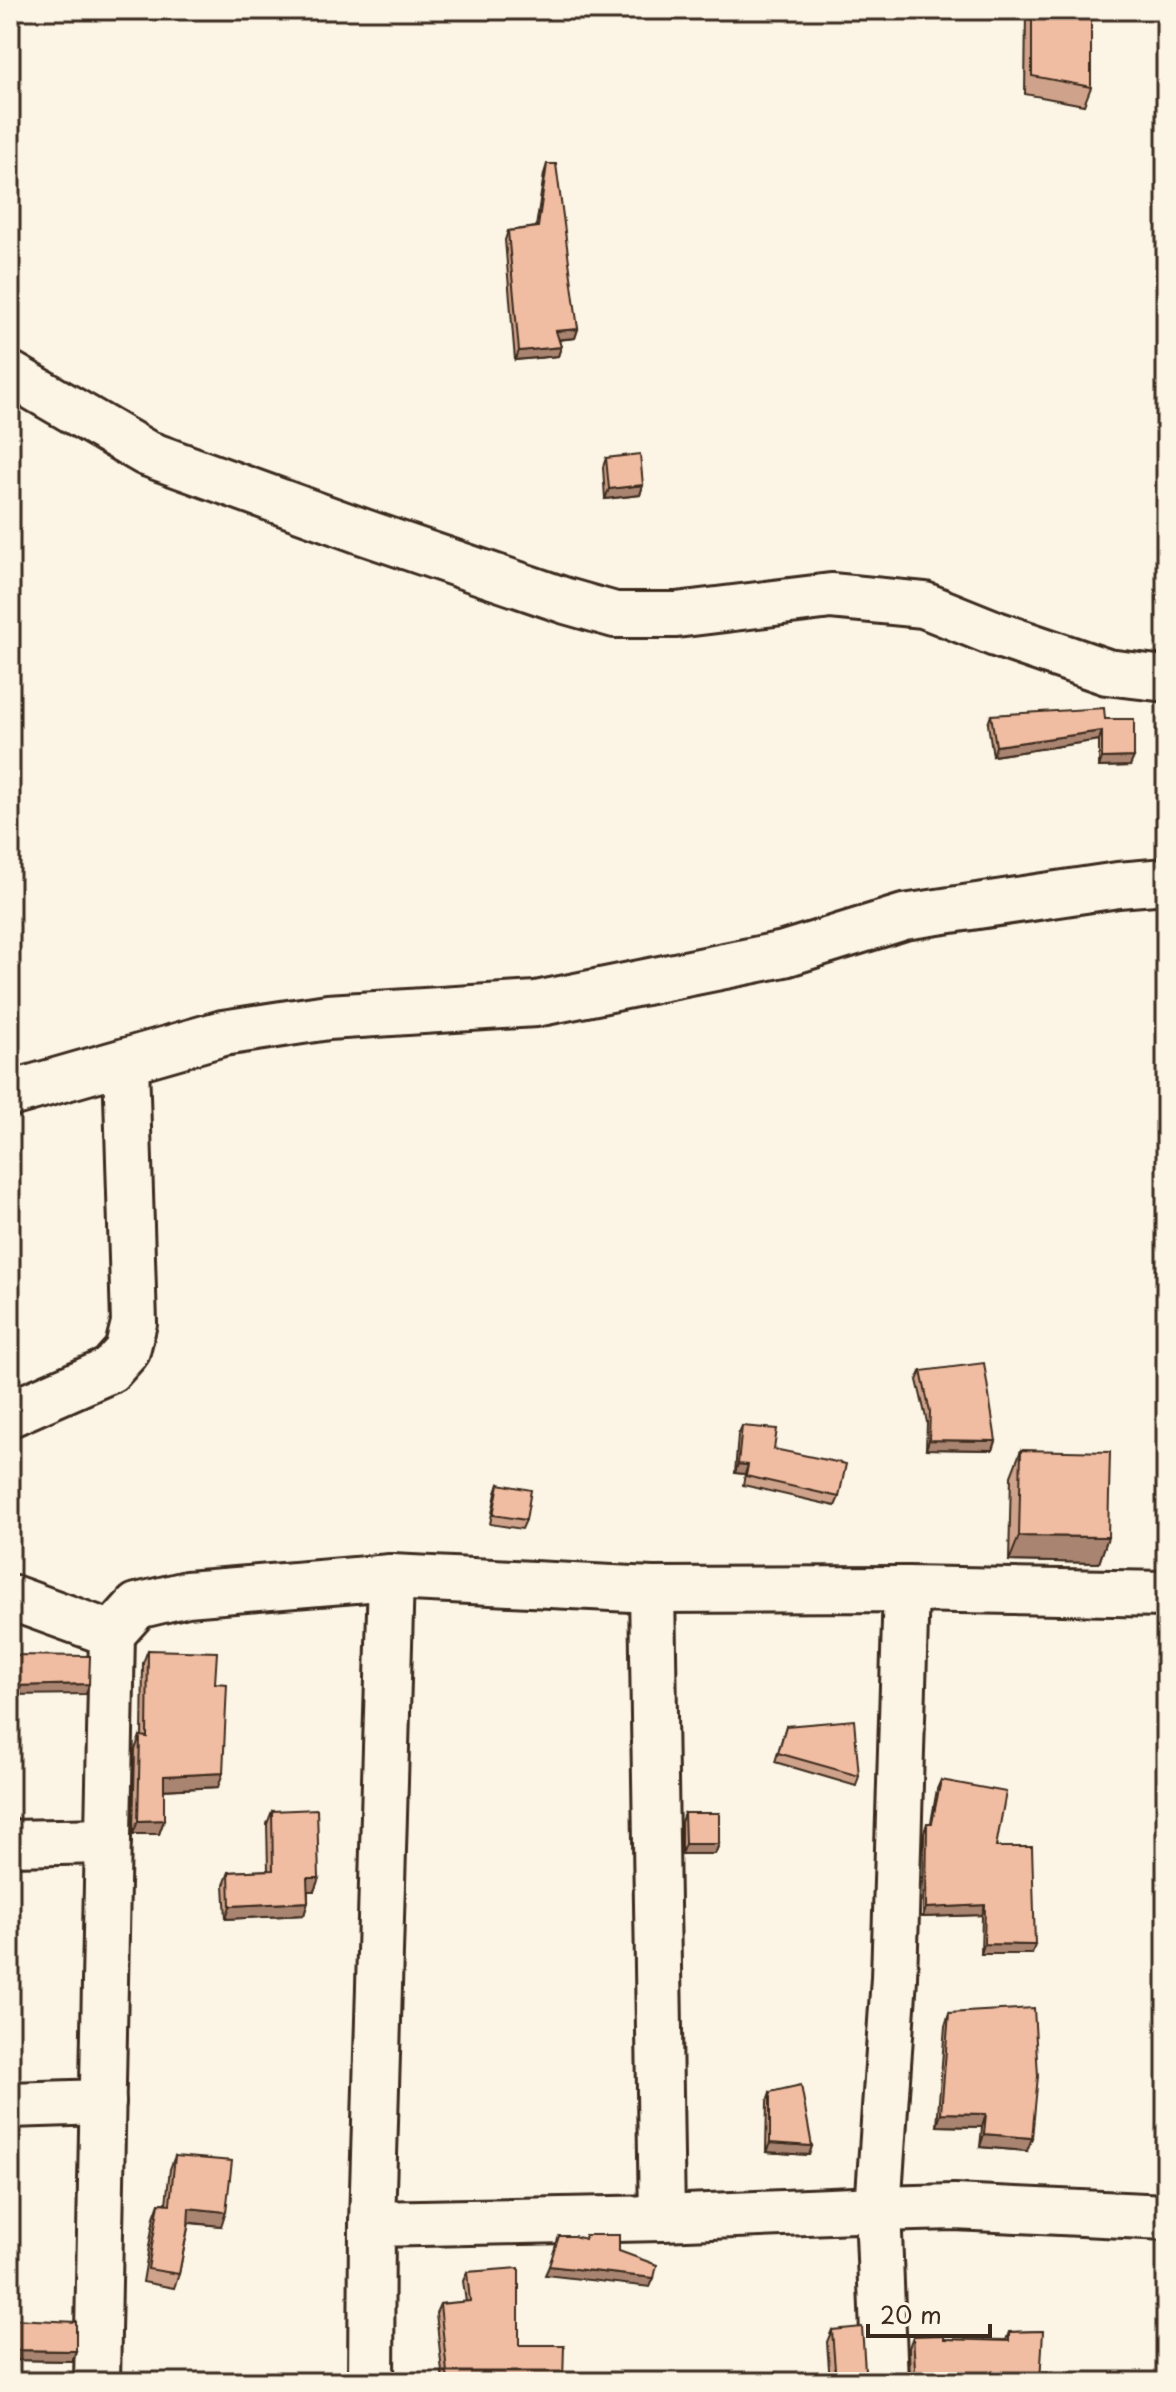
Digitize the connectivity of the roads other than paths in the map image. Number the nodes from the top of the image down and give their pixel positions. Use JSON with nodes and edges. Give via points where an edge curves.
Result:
{"nodes":[{"id":1,"x":10,"y":374,"type":"edge"},
{"id":2,"x":1166,"y":679,"type":"edge"},
{"id":3,"x":1166,"y":881,"type":"edge"},
{"id":4,"x":126,"y":1063,"type":"junction"},
{"id":5,"x":10,"y":1094,"type":"edge"},
{"id":6,"x":10,"y":1414,"type":"edge"},
{"id":7,"x":391,"y":1577,"type":"junction"},
{"id":8,"x":906,"y":1589,"type":"junction"},
{"id":9,"x":652,"y":1590,"type":"junction"},
{"id":10,"x":1166,"y":1594,"type":"edge"},
{"id":11,"x":10,"y":1597,"type":"edge"},
{"id":12,"x":112,"y":1634,"type":"junction"},
{"id":13,"x":108,"y":1841,"type":"junction"},
{"id":14,"x":10,"y":1843,"type":"edge"},
{"id":15,"x":103,"y":2102,"type":"junction"},
{"id":16,"x":10,"y":2105,"type":"edge"},
{"id":17,"x":878,"y":2209,"type":"junction"},
{"id":18,"x":1166,"y":2217,"type":"edge"},
{"id":19,"x":662,"y":2218,"type":"junction"},
{"id":20,"x":372,"y":2224,"type":"junction"},
{"id":21,"x":97,"y":2382,"type":"edge"},
{"id":22,"x":371,"y":2382,"type":"edge"},
{"id":23,"x":885,"y":2382,"type":"edge"}],
"edges":[{"from":1,"to":2,"type":"street","via":[[146,453],[615,615],[676,615],[831,596],[924,605],[1107,672]]},
{"from":3,"to":4,"type":"street","via":[[904,917],[784,954],[536,1004],[328,1017],[223,1033]]},
{"from":4,"to":5,"type":"street"},
{"from":4,"to":6,"type":"street","via":[[134,1323],[127,1351],[110,1370]]},
{"from":7,"to":9,"type":"street"},
{"from":7,"to":12,"type":"street","via":[[187,1594],[137,1606]]},
{"from":7,"to":20,"type":"street"},
{"from":8,"to":9,"type":"street"},
{"from":8,"to":10,"type":"street"},
{"from":8,"to":17,"type":"street","via":[[894,1978]]},
{"from":9,"to":19,"type":"street"},
{"from":11,"to":12,"type":"street"},
{"from":12,"to":13,"type":"street"},
{"from":13,"to":14,"type":"street"},
{"from":13,"to":15,"type":"street"},
{"from":15,"to":16,"type":"street"},
{"from":15,"to":21,"type":"street"},
{"from":17,"to":18,"type":"street","via":[[954,2207]]},
{"from":17,"to":19,"type":"street"},
{"from":17,"to":23,"type":"street"},
{"from":19,"to":20,"type":"street"},
{"from":20,"to":22,"type":"street"}]}
